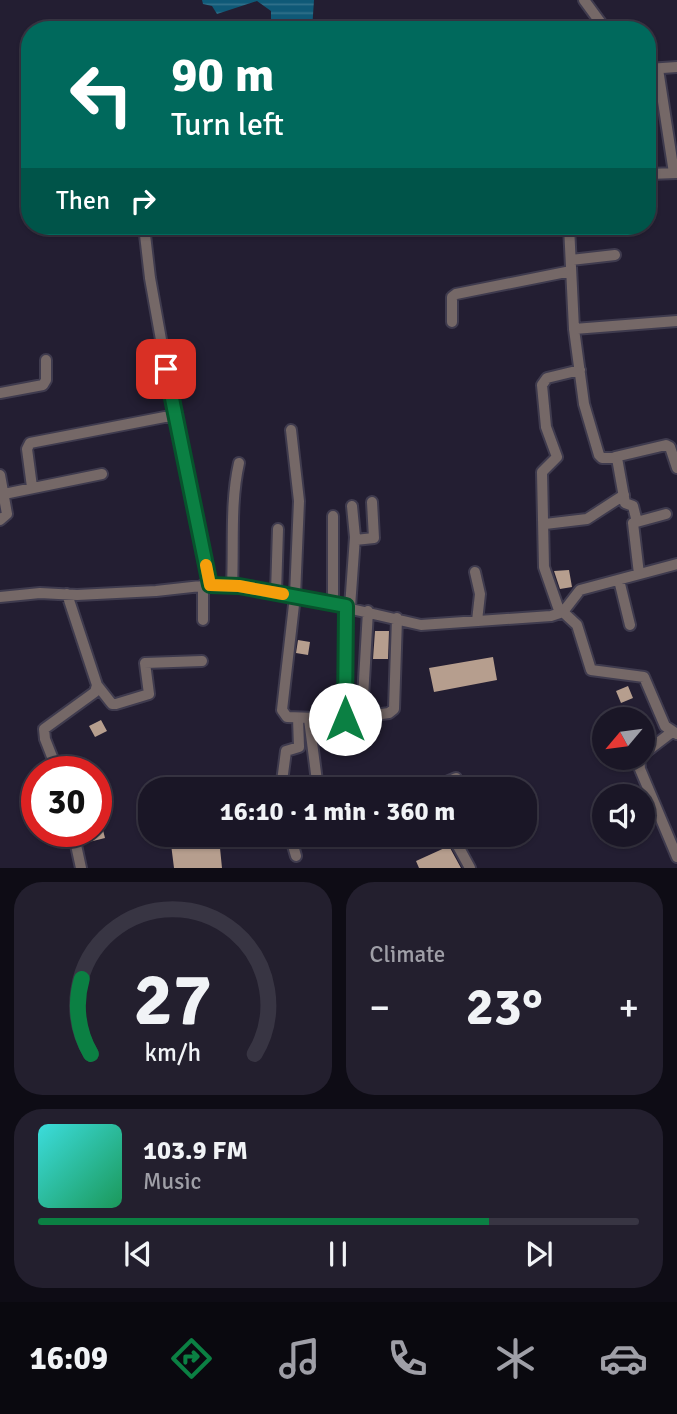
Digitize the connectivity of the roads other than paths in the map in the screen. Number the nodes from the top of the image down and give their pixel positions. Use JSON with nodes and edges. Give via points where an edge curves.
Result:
{"nodes":[{"id":1,"x":584,"y":0,"type":"edge"},
{"id":2,"x":599,"y":21,"type":"edge"},
{"id":3,"x":677,"y":67,"type":"edge"},
{"id":4,"x":656,"y":69,"type":"edge"},
{"id":5,"x":656,"y":83,"type":"edge"},
{"id":6,"x":675,"y":173,"type":"edge"},
{"id":7,"x":656,"y":174,"type":"edge"},
{"id":8,"x":145,"y":235,"type":"edge"},
{"id":9,"x":569,"y":235,"type":"edge"},
{"id":10,"x":615,"y":255,"type":"dead end"},
{"id":11,"x":571,"y":265,"type":"junction"},
{"id":12,"x":677,"y":321,"type":"edge"},
{"id":13,"x":452,"y":322,"type":"dead end"},
{"id":14,"x":574,"y":329,"type":"junction"},
{"id":15,"x":46,"y":360,"type":"dead end"},
{"id":16,"x":580,"y":370,"type":"junction"},
{"id":17,"x":0,"y":393,"type":"edge"},
{"id":18,"x":175,"y":415,"type":"junction"},
{"id":19,"x":291,"y":430,"type":"dead end"},
{"id":20,"x":615,"y":457,"type":"junction"},
{"id":21,"x":239,"y":463,"type":"dead end"},
{"id":22,"x":677,"y":468,"type":"edge"},
{"id":23,"x":102,"y":474,"type":"dead end"},
{"id":24,"x":0,"y":475,"type":"edge"},
{"id":25,"x":32,"y":488,"type":"junction"},
{"id":26,"x":4,"y":494,"type":"junction"},
{"id":27,"x":624,"y":495,"type":"junction"},
{"id":28,"x":372,"y":502,"type":"dead end"},
{"id":29,"x":352,"y":506,"type":"dead end"},
{"id":30,"x":666,"y":514,"type":"dead end"},
{"id":31,"x":333,"y":516,"type":"dead end"},
{"id":32,"x":0,"y":520,"type":"edge"},
{"id":33,"x":637,"y":522,"type":"junction"},
{"id":34,"x":545,"y":524,"type":"junction"},
{"id":35,"x":278,"y":530,"type":"dead end"},
{"id":36,"x":355,"y":540,"type":"junction"},
{"id":37,"x":677,"y":564,"type":"edge"},
{"id":38,"x":475,"y":572,"type":"dead end"},
{"id":39,"x":639,"y":574,"type":"junction"},
{"id":40,"x":619,"y":580,"type":"junction"},
{"id":41,"x":207,"y":585,"type":"junction"},
{"id":42,"x":232,"y":586,"type":"junction"},
{"id":43,"x":276,"y":593,"type":"junction"},
{"id":44,"x":67,"y":594,"type":"junction"},
{"id":45,"x":295,"y":596,"type":"junction"},
{"id":46,"x":0,"y":597,"type":"edge"},
{"id":47,"x":333,"y":603,"type":"junction"},
{"id":48,"x":348,"y":606,"type":"junction"},
{"id":49,"x":368,"y":611,"type":"junction"},
{"id":50,"x":561,"y":613,"type":"junction"},
{"id":51,"x":397,"y":618,"type":"junction"},
{"id":52,"x":203,"y":620,"type":"dead end"},
{"id":53,"x":477,"y":621,"type":"junction"},
{"id":54,"x":630,"y":625,"type":"dead end"},
{"id":55,"x":202,"y":661,"type":"dead end"},
{"id":56,"x":97,"y":685,"type":"junction"},
{"id":57,"x":362,"y":715,"type":"junction"},
{"id":58,"x":304,"y":719,"type":"junction"},
{"id":59,"x":345,"y":719,"type":"junction"},
{"id":60,"x":675,"y":733,"type":"edge"},
{"id":61,"x":655,"y":747,"type":"edge"},
{"id":62,"x":52,"y":756,"type":"edge"},
{"id":63,"x":640,"y":770,"type":"edge"},
{"id":64,"x":283,"y":777,"type":"edge"},
{"id":65,"x":316,"y":777,"type":"edge"},
{"id":66,"x":76,"y":847,"type":"edge"},
{"id":67,"x":293,"y":847,"type":"edge"},
{"id":68,"x":459,"y":847,"type":"edge"},
{"id":69,"x":296,"y":856,"type":"dead end"},
{"id":70,"x":677,"y":857,"type":"edge"},
{"id":71,"x":81,"y":868,"type":"edge"},
{"id":72,"x":470,"y":868,"type":"edge"}],
"edges":[{"from":1,"to":2,"type":"street"},
{"from":3,"to":4,"type":"street"},
{"from":5,"to":6,"type":"street"},
{"from":6,"to":7,"type":"street"},
{"from":8,"to":18,"type":"street"},
{"from":9,"to":11,"type":"street"},
{"from":10,"to":11,"type":"street"},
{"from":11,"to":13,"type":"street","via":[[456,294],[452,297]]},
{"from":11,"to":14,"type":"street"},
{"from":12,"to":14,"type":"street"},
{"from":14,"to":16,"type":"street"},
{"from":15,"to":17,"type":"street","via":[[43,385]]},
{"from":16,"to":20,"type":"street","via":[[586,413],[599,455]]},
{"from":16,"to":34,"type":"street","via":[[542,382],[546,427],[557,457],[542,470]]},
{"from":18,"to":25,"type":"street","via":[[30,443]]},
{"from":18,"to":41,"type":"street"},
{"from":19,"to":45,"type":"street","via":[[299,501]]},
{"from":20,"to":22,"type":"street","via":[[666,445]]},
{"from":20,"to":27,"type":"street"},
{"from":21,"to":42,"type":"street","via":[[232,497]]},
{"from":23,"to":25,"type":"street"},
{"from":24,"to":26,"type":"street"},
{"from":25,"to":26,"type":"street"},
{"from":26,"to":32,"type":"street","via":[[7,514]]},
{"from":27,"to":33,"type":"street"},
{"from":27,"to":34,"type":"street","via":[[587,519]]},
{"from":28,"to":36,"type":"street","via":[[374,538]]},
{"from":29,"to":36,"type":"street"},
{"from":30,"to":33,"type":"street"},
{"from":31,"to":47,"type":"street"},
{"from":33,"to":39,"type":"street","via":[[633,524]]},
{"from":34,"to":50,"type":"street","via":[[544,567]]},
{"from":35,"to":43,"type":"street"},
{"from":36,"to":48,"type":"street"},
{"from":37,"to":39,"type":"street"},
{"from":38,"to":53,"type":"street","via":[[480,597]]},
{"from":39,"to":40,"type":"street"},
{"from":40,"to":50,"type":"street","via":[[580,590]]},
{"from":40,"to":54,"type":"street"},
{"from":41,"to":42,"type":"street"},
{"from":41,"to":44,"type":"street"},
{"from":41,"to":52,"type":"street"},
{"from":42,"to":43,"type":"street"},
{"from":43,"to":45,"type":"street"},
{"from":44,"to":46,"type":"street"},
{"from":44,"to":56,"type":"street"},
{"from":45,"to":47,"type":"street"},
{"from":45,"to":58,"type":"street","via":[[282,710],[287,717]]},
{"from":47,"to":48,"type":"street"},
{"from":48,"to":49,"type":"street"},
{"from":48,"to":59,"type":"street"},
{"from":49,"to":51,"type":"street"},
{"from":49,"to":57,"type":"street"},
{"from":50,"to":53,"type":"street"},
{"from":50,"to":60,"type":"street","via":[[577,625],[591,670],[644,677],[665,726]]},
{"from":51,"to":53,"type":"street","via":[[421,625]]},
{"from":51,"to":57,"type":"street","via":[[396,706],[389,713]]},
{"from":55,"to":56,"type":"street","via":[[145,663],[149,694],[116,704]]},
{"from":56,"to":62,"type":"street","via":[[44,729]]},
{"from":57,"to":59,"type":"street"},
{"from":58,"to":59,"type":"street"},
{"from":58,"to":64,"type":"street","via":[[299,747],[286,751]]},
{"from":58,"to":65,"type":"street"},
{"from":60,"to":61,"type":"street"},
{"from":63,"to":70,"type":"street"},
{"from":66,"to":71,"type":"street"},
{"from":67,"to":69,"type":"street"},
{"from":68,"to":72,"type":"street"}]}
